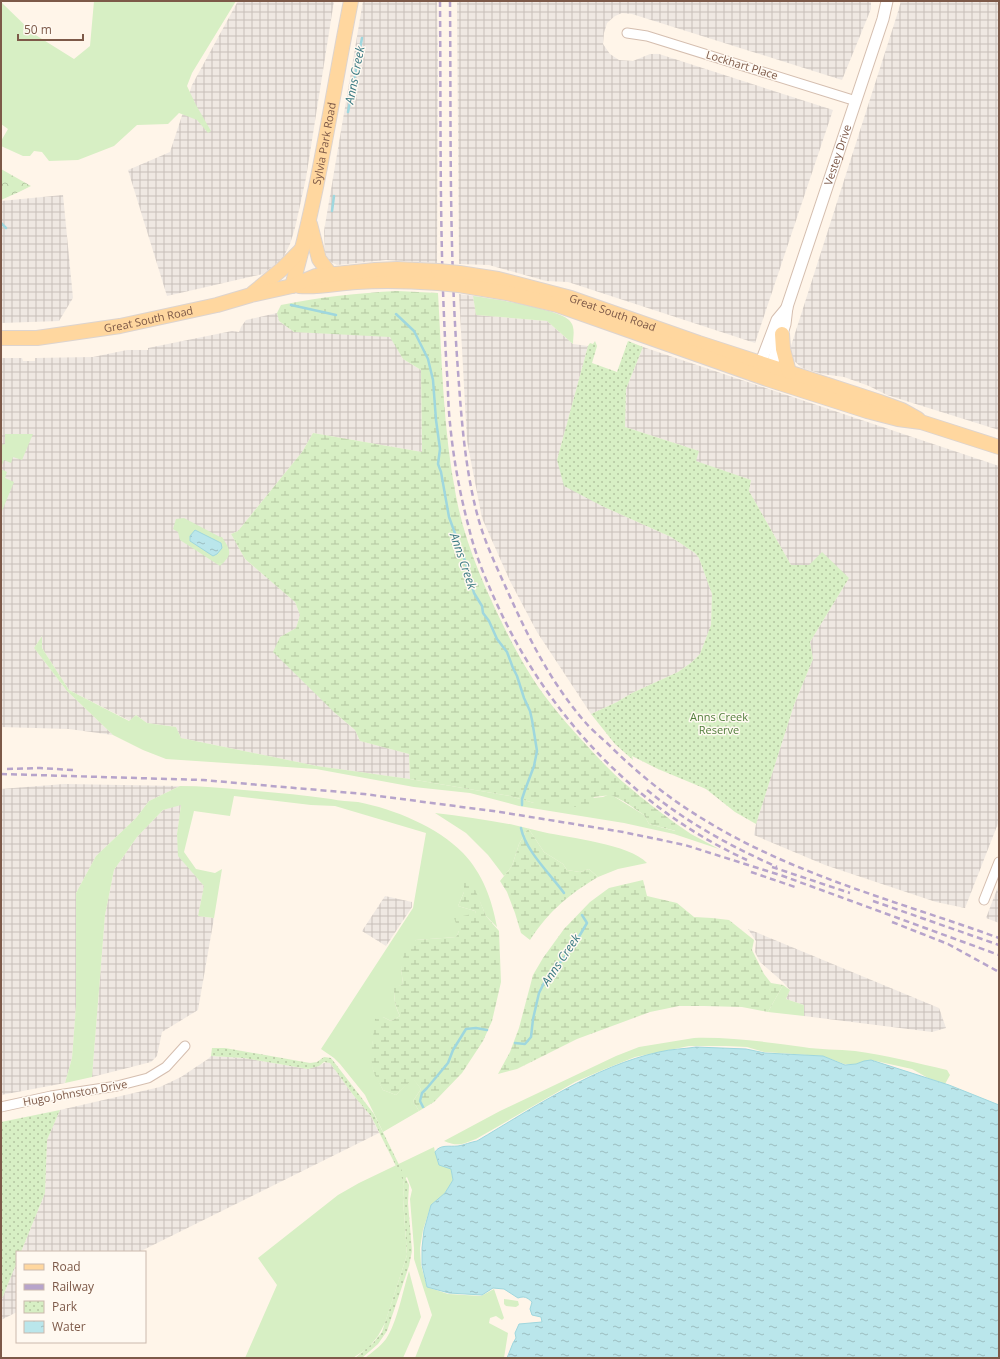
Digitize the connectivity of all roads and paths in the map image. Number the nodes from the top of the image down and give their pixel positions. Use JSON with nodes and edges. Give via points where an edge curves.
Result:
{"nodes":[{"id":1,"x":351,"y":1,"type":"edge"},
{"id":2,"x":886,"y":1,"type":"edge"},
{"id":3,"x":627,"y":33,"type":"dead end"},
{"id":4,"x":856,"y":101,"type":"junction"},
{"id":5,"x":310,"y":220,"type":"junction"},
{"id":6,"x":303,"y":248,"type":"junction"},
{"id":7,"x":330,"y":274,"type":"junction"},
{"id":8,"x":438,"y":277,"type":"junction"},
{"id":9,"x":292,"y":286,"type":"junction"},
{"id":10,"x":251,"y":295,"type":"junction"},
{"id":11,"x":787,"y":307,"type":"junction"},
{"id":12,"x":782,"y":334,"type":"junction"},
{"id":13,"x":1,"y":338,"type":"edge"},
{"id":14,"x":764,"y":371,"type":"junction"},
{"id":15,"x":789,"y":372,"type":"junction"},
{"id":16,"x":921,"y":422,"type":"junction"},
{"id":17,"x":999,"y":447,"type":"edge"},
{"id":18,"x":999,"y":862,"type":"edge"},
{"id":19,"x":984,"y":900,"type":"dead end"},
{"id":20,"x":185,"y":1046,"type":"dead end"},
{"id":21,"x":1,"y":1107,"type":"edge"}],
"edges":[{"from":1,"to":5,"type":"main road","name":"Sylvia Park Road"},
{"from":2,"to":4,"type":"street","name":"Vestey Drive","via":[[883,19]]},
{"from":3,"to":4,"type":"street","name":"Lockhart Place","via":[[647,36]]},
{"from":4,"to":11,"type":"street","name":"Vestey Drive"},
{"from":5,"to":6,"type":"main road","name":"Sylvia Park Road"},
{"from":5,"to":7,"type":"main road","via":[[319,259]]},
{"from":6,"to":9,"type":"main road","name":"Sylvia Park Road"},
{"from":6,"to":10,"type":"main road"},
{"from":7,"to":8,"type":"main road","name":"Great South Road","via":[[397,269]]},
{"from":7,"to":9,"type":"main road","name":"Great South Road","via":[[316,276]]},
{"from":8,"to":9,"type":"main road","name":"Great South Road","via":[[309,288]]},
{"from":8,"to":14,"type":"main road","name":"Great South Road","bridge":true,"via":[[498,279],[553,293]]},
{"from":9,"to":10,"type":"main road","name":"Great South Road"},
{"from":10,"to":13,"type":"main road","name":"Great South Road","via":[[111,327],[37,338]]},
{"from":11,"to":12,"type":"street","name":"Vestey Drive"},
{"from":11,"to":14,"type":"street","name":"Vestey Drive","via":[[777,320]]},
{"from":12,"to":14,"type":"street","name":"Vestey Drive"},
{"from":12,"to":15,"type":"main road"},
{"from":14,"to":15,"type":"main road","name":"Great South Road"},
{"from":14,"to":16,"type":"main road","name":"Great South Road","via":[[867,411]]},
{"from":15,"to":16,"type":"main road","name":"Great South Road","via":[[894,407]]},
{"from":16,"to":17,"type":"main road","name":"Great South Road"},
{"from":18,"to":19,"type":"street"},
{"from":20,"to":21,"type":"street","name":"Hugo Johnston Drive","via":[[166,1067],[148,1078]]}]}
